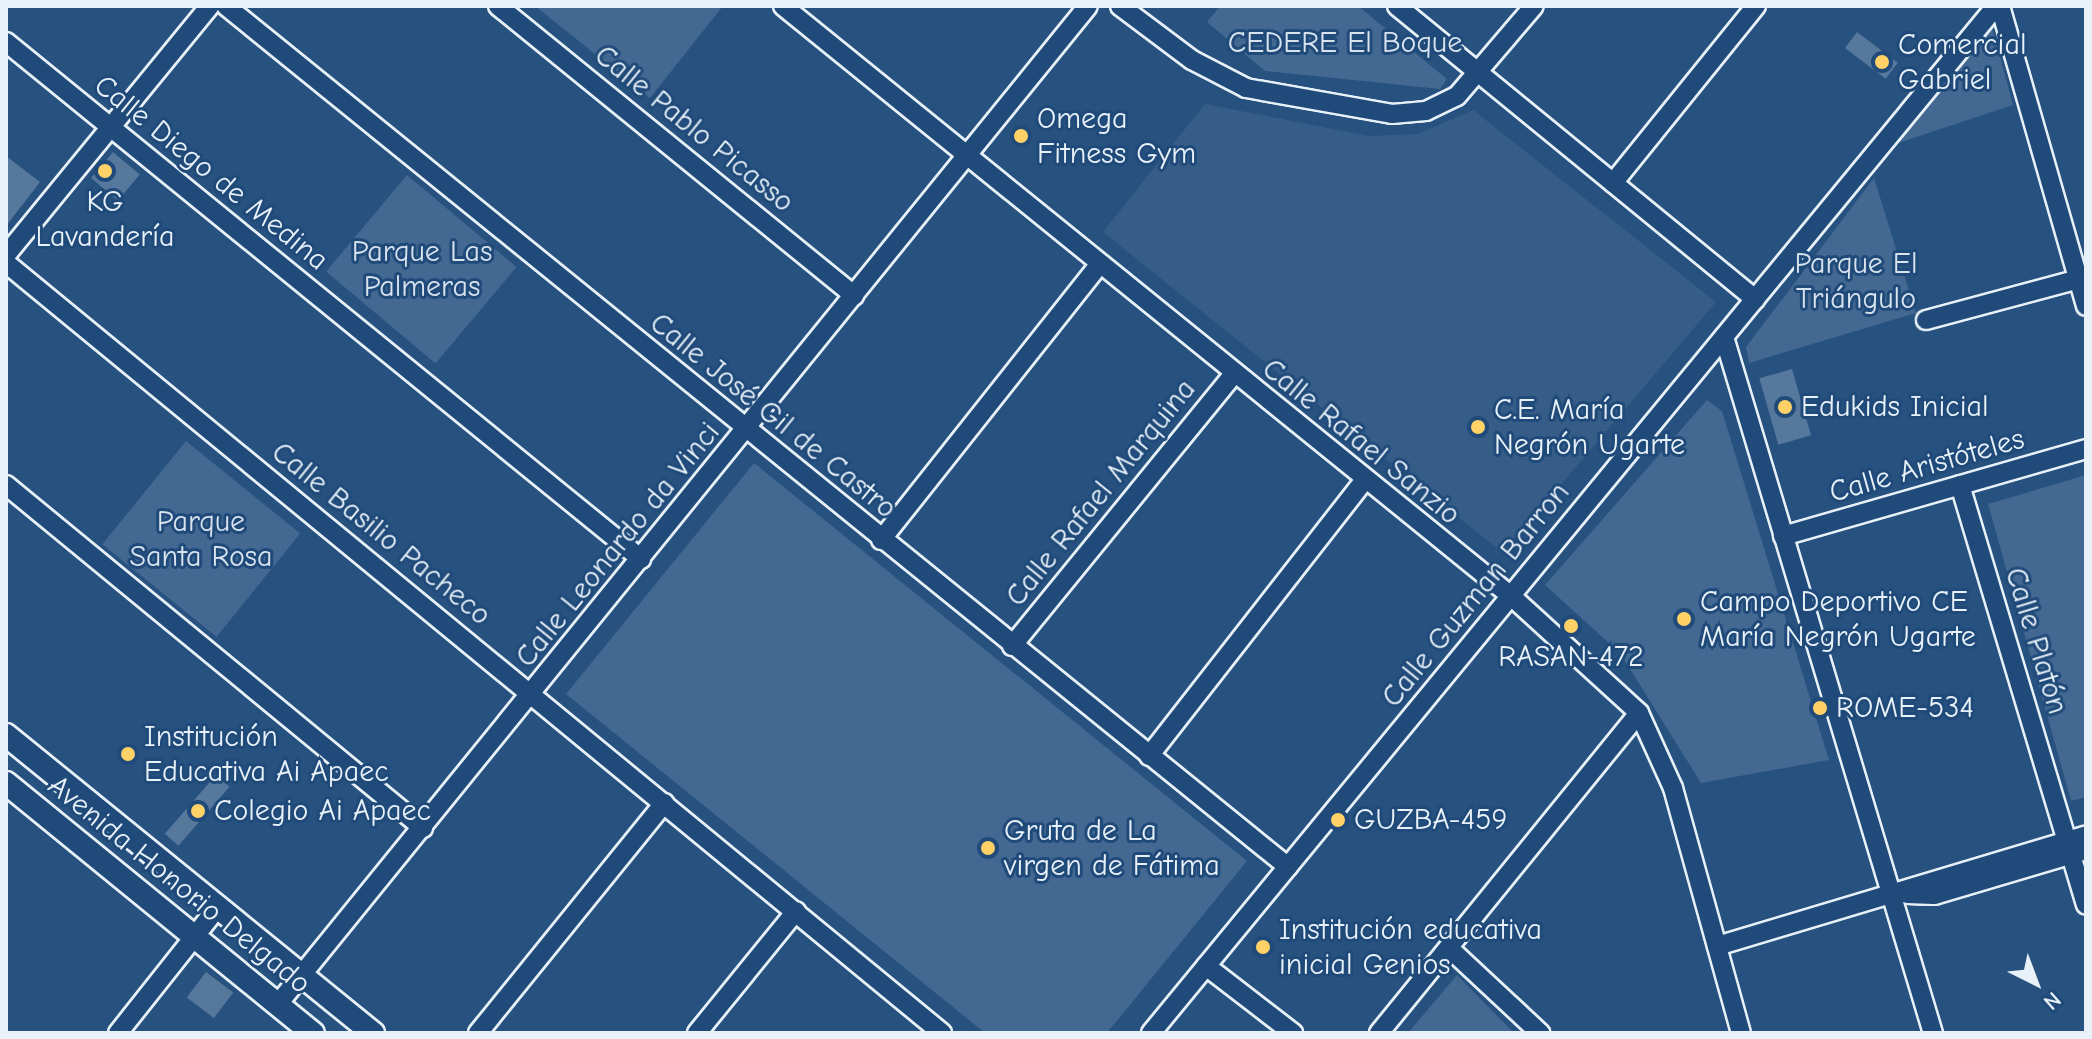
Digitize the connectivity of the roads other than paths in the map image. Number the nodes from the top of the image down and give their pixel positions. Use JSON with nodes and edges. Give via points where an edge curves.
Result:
{"nodes":[{"id":1,"x":210,"y":6,"type":"edge"},
{"id":2,"x":226,"y":6,"type":"edge"},
{"id":3,"x":498,"y":6,"type":"edge"},
{"id":4,"x":783,"y":6,"type":"edge"},
{"id":5,"x":1088,"y":6,"type":"edge"},
{"id":6,"x":1120,"y":6,"type":"edge"},
{"id":7,"x":1397,"y":6,"type":"edge"},
{"id":8,"x":1534,"y":6,"type":"edge"},
{"id":9,"x":1756,"y":6,"type":"edge"},
{"id":10,"x":1998,"y":6,"type":"edge"},
{"id":11,"x":6,"y":42,"type":"edge"},
{"id":12,"x":1479,"y":74,"type":"junction"},
{"id":13,"x":111,"y":127,"type":"junction"},
{"id":14,"x":965,"y":155,"type":"junction"},
{"id":15,"x":1613,"y":183,"type":"junction"},
{"id":16,"x":6,"y":255,"type":"edge"},
{"id":17,"x":6,"y":263,"type":"edge"},
{"id":18,"x":1099,"y":265,"type":"junction"},
{"id":19,"x":2079,"y":279,"type":"junction"},
{"id":20,"x":854,"y":295,"type":"junction"},
{"id":21,"x":1755,"y":299,"type":"junction"},
{"id":22,"x":2086,"y":306,"type":"edge"},
{"id":23,"x":1926,"y":320,"type":"dead end"},
{"id":24,"x":1724,"y":337,"type":"junction"},
{"id":25,"x":1233,"y":375,"type":"junction"},
{"id":26,"x":747,"y":432,"type":"junction"},
{"id":27,"x":2086,"y":449,"type":"edge"},
{"id":28,"x":1363,"y":482,"type":"junction"},
{"id":29,"x":6,"y":485,"type":"edge"},
{"id":30,"x":1960,"y":485,"type":"junction"},
{"id":31,"x":1783,"y":536,"type":"junction"},
{"id":32,"x":881,"y":540,"type":"junction"},
{"id":33,"x":641,"y":559,"type":"junction"},
{"id":34,"x":1511,"y":596,"type":"junction"},
{"id":35,"x":1012,"y":646,"type":"junction"},
{"id":36,"x":533,"y":695,"type":"junction"},
{"id":37,"x":1639,"y":713,"type":"junction"},
{"id":38,"x":6,"y":735,"type":"edge"},
{"id":39,"x":1149,"y":756,"type":"junction"},
{"id":40,"x":6,"y":783,"type":"edge"},
{"id":41,"x":664,"y":803,"type":"junction"},
{"id":42,"x":423,"y":828,"type":"junction"},
{"id":43,"x":2086,"y":835,"type":"edge"},
{"id":44,"x":2075,"y":849,"type":"edge"},
{"id":45,"x":1288,"y":867,"type":"junction"},
{"id":46,"x":1892,"y":893,"type":"junction"},
{"id":47,"x":2086,"y":905,"type":"edge"},
{"id":48,"x":217,"y":908,"type":"junction"},
{"id":49,"x":796,"y":911,"type":"junction"},
{"id":50,"x":193,"y":938,"type":"junction"},
{"id":51,"x":1717,"y":946,"type":"junction"},
{"id":52,"x":1449,"y":948,"type":"junction"},
{"id":53,"x":1206,"y":966,"type":"junction"},
{"id":54,"x":302,"y":976,"type":"junction"},
{"id":55,"x":278,"y":1004,"type":"junction"},
{"id":56,"x":930,"y":1029,"type":"edge"},
{"id":57,"x":118,"y":1033,"type":"edge"},
{"id":58,"x":313,"y":1033,"type":"edge"},
{"id":59,"x":373,"y":1033,"type":"edge"},
{"id":60,"x":478,"y":1033,"type":"edge"},
{"id":61,"x":697,"y":1033,"type":"edge"},
{"id":62,"x":1151,"y":1033,"type":"edge"},
{"id":63,"x":1293,"y":1033,"type":"edge"},
{"id":64,"x":1379,"y":1033,"type":"edge"},
{"id":65,"x":1540,"y":1033,"type":"edge"},
{"id":66,"x":1741,"y":1033,"type":"edge"},
{"id":67,"x":1933,"y":1033,"type":"edge"}],
"edges":[{"from":1,"to":13,"type":"street"},
{"from":2,"to":26,"type":"street","name":"Calle José Gil de Castro"},
{"from":3,"to":20,"type":"street","name":"Calle Pablo Picasso"},
{"from":4,"to":14,"type":"street","name":"Calle Rafael Sanzio"},
{"from":5,"to":14,"type":"street","name":"Calle Leonardo da Vinci"},
{"from":6,"to":12,"type":"street","via":[[1192,60],[1246,88],[1322,106],[1426,111],[1457,96]]},
{"from":7,"to":12,"type":"street"},
{"from":8,"to":12,"type":"street"},
{"from":9,"to":15,"type":"street"},
{"from":10,"to":19,"type":"street"},
{"from":10,"to":21,"type":"street","name":"Calle Guzman Barron"},
{"from":11,"to":13,"type":"street","name":"Calle Diego de Medina"},
{"from":12,"to":15,"type":"street"},
{"from":13,"to":16,"type":"street"},
{"from":13,"to":33,"type":"street","name":"Calle Diego de Medina"},
{"from":14,"to":18,"type":"street","name":"Calle Rafael Sanzio"},
{"from":14,"to":20,"type":"street","name":"Calle Leonardo da Vinci"},
{"from":15,"to":21,"type":"street"},
{"from":17,"to":36,"type":"street","name":"Calle Basilio Pacheco"},
{"from":18,"to":25,"type":"street","name":"Calle Rafael Sanzio"},
{"from":18,"to":32,"type":"street"},
{"from":19,"to":22,"type":"street"},
{"from":19,"to":23,"type":"street"},
{"from":20,"to":26,"type":"street","name":"Calle Leonardo da Vinci"},
{"from":21,"to":24,"type":"street","name":"Calle Guzman Barron"},
{"from":24,"to":31,"type":"street"},
{"from":24,"to":34,"type":"street","name":"Calle Guzman Barron"},
{"from":25,"to":28,"type":"street","name":"Calle Rafael Sanzio"},
{"from":25,"to":35,"type":"street","name":"Calle Rafael Marquina"},
{"from":26,"to":32,"type":"street","name":"Calle José Gil de Castro"},
{"from":26,"to":33,"type":"street","name":"Calle Leonardo da Vinci"},
{"from":27,"to":30,"type":"street","name":"Calle Aristóteles"},
{"from":28,"to":34,"type":"street","name":"Calle Rafael Sanzio"},
{"from":28,"to":39,"type":"street"},
{"from":29,"to":42,"type":"street"},
{"from":30,"to":31,"type":"street","name":"Calle Aristóteles"},
{"from":30,"to":44,"type":"street","name":"Calle Platón"},
{"from":31,"to":46,"type":"street"},
{"from":32,"to":35,"type":"street","name":"Calle José Gil de Castro"},
{"from":33,"to":36,"type":"street","name":"Calle Leonardo da Vinci"},
{"from":34,"to":37,"type":"street","name":"Calle Rafael Sanzio"},
{"from":34,"to":45,"type":"street","name":"Calle Guzman Barron"},
{"from":35,"to":39,"type":"street","name":"Calle José Gil de Castro"},
{"from":36,"to":41,"type":"street","name":"Calle Basilio Pacheco"},
{"from":36,"to":42,"type":"street","name":"Calle Leonardo da Vinci"},
{"from":37,"to":51,"type":"street","name":"Calle Rafael Sanzio","via":[[1673,788]]},
{"from":37,"to":52,"type":"street"},
{"from":38,"to":48,"type":"street","name":"Avenida Honorio Delgado"},
{"from":39,"to":45,"type":"street","name":"Calle José Gil de Castro"},
{"from":40,"to":50,"type":"street","name":"Avenida Honorio Delgado"},
{"from":41,"to":49,"type":"street","name":"Calle Basilio Pacheco"},
{"from":41,"to":60,"type":"street"},
{"from":42,"to":54,"type":"street","name":"Calle Leonardo da Vinci"},
{"from":43,"to":44,"type":"street"},
{"from":44,"to":46,"type":"street"},
{"from":44,"to":47,"type":"street","name":"Calle Platón"},
{"from":45,"to":53,"type":"street","name":"Calle Guzman Barron"},
{"from":46,"to":51,"type":"street"},
{"from":46,"to":67,"type":"street"},
{"from":48,"to":50,"type":"street"},
{"from":48,"to":54,"type":"street","name":"Avenida Honorio Delgado"},
{"from":49,"to":56,"type":"street","name":"Calle Basilio Pacheco"},
{"from":49,"to":61,"type":"street"},
{"from":50,"to":55,"type":"street","name":"Avenida Honorio Delgado"},
{"from":50,"to":57,"type":"street"},
{"from":51,"to":66,"type":"street","name":"Calle Rafael Sanzio"},
{"from":52,"to":64,"type":"street"},
{"from":52,"to":65,"type":"street"},
{"from":53,"to":62,"type":"street","name":"Calle Guzman Barron"},
{"from":53,"to":63,"type":"street"},
{"from":54,"to":55,"type":"street","name":"Calle Leonardo da Vinci"},
{"from":54,"to":59,"type":"street","name":"Avenida Honorio Delgado"},
{"from":55,"to":58,"type":"street","name":"Avenida Honorio Delgado"}]}
